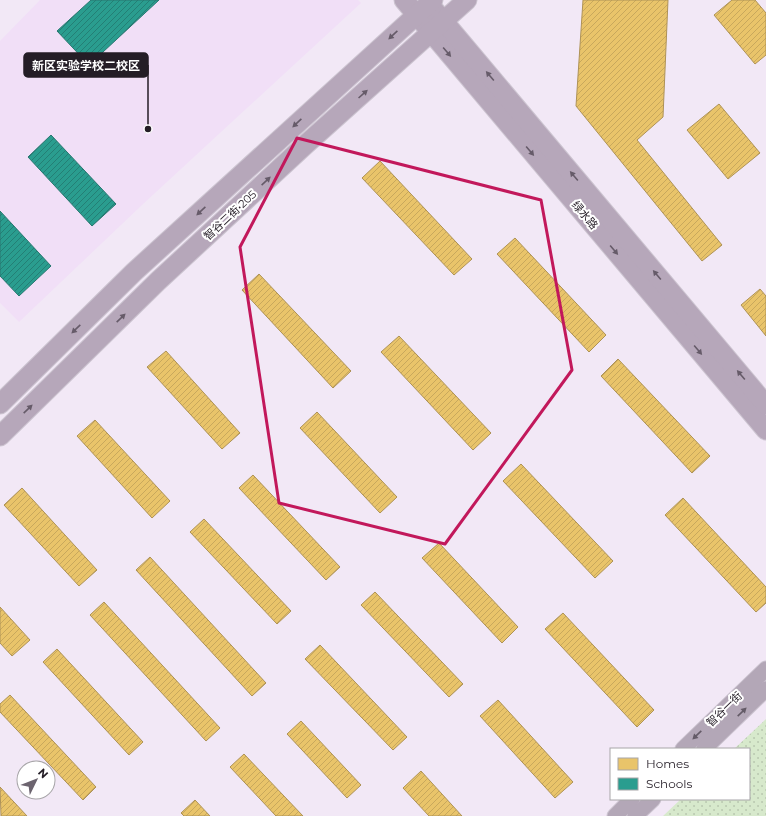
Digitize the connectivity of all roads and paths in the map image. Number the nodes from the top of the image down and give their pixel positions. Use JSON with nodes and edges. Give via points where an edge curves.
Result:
{"nodes":[{"id":1,"x":467,"y":0,"type":"edge"},
{"id":2,"x":421,"y":4,"type":"edge"},
{"id":3,"x":437,"y":26,"type":"junction"},
{"id":4,"x":0,"y":404,"type":"edge"},
{"id":5,"x":766,"y":405,"type":"edge"},
{"id":6,"x":766,"y":430,"type":"edge"},
{"id":7,"x":0,"y":436,"type":"edge"},
{"id":8,"x":766,"y":669,"type":"edge"},
{"id":9,"x":766,"y":688,"type":"edge"},
{"id":10,"x":684,"y":748,"type":"edge"},
{"id":11,"x":705,"y":748,"type":"edge"},
{"id":12,"x":631,"y":800,"type":"edge"},
{"id":13,"x":652,"y":800,"type":"edge"},
{"id":14,"x":615,"y":816,"type":"edge"},
{"id":15,"x":635,"y":816,"type":"edge"}],
"edges":[{"from":1,"to":3,"type":"main road","name":"智谷二街•205"},
{"from":2,"to":3,"type":"main road","name":"绿水路"},
{"from":2,"to":4,"type":"main road","name":"智谷二街•205","one_way":true,"via":[[134,272]]},
{"from":5,"to":3,"type":"main road","name":"绿水路","one_way":true},
{"from":3,"to":6,"type":"main road","name":"绿水路","one_way":true},
{"from":7,"to":3,"type":"main road","name":"智谷二街•205","one_way":true,"via":[[164,276]]},
{"from":8,"to":10,"type":"street","name":"智谷一街","one_way":true},
{"from":11,"to":9,"type":"street","name":"智谷一街","one_way":true},
{"from":12,"to":14,"type":"street"},
{"from":13,"to":15,"type":"street"}]}
